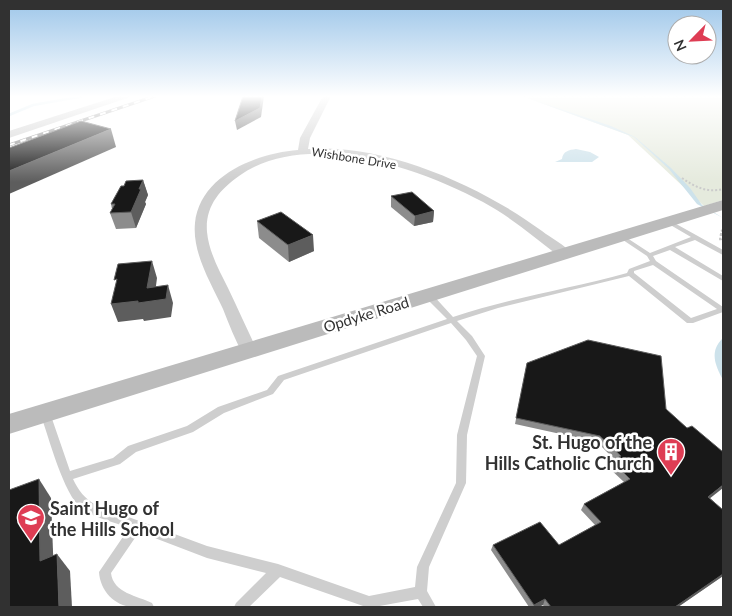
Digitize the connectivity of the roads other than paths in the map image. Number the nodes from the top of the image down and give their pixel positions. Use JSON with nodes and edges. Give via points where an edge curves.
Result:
{"nodes":[{"id":1,"x":40,"y":125,"type":"edge"},
{"id":2,"x":311,"y":125,"type":"edge"},
{"id":3,"x":9,"y":135,"type":"edge"},
{"id":4,"x":303,"y":150,"type":"junction"},
{"id":5,"x":721,"y":206,"type":"edge"},
{"id":6,"x":669,"y":222,"type":"junction"},
{"id":7,"x":622,"y":237,"type":"junction"},
{"id":8,"x":694,"y":238,"type":"junction"},
{"id":9,"x":672,"y":248,"type":"junction"},
{"id":10,"x":723,"y":253,"type":"edge"},
{"id":11,"x":565,"y":254,"type":"junction"},
{"id":12,"x":649,"y":255,"type":"junction"},
{"id":13,"x":654,"y":262,"type":"junction"},
{"id":14,"x":630,"y":274,"type":"junction"},
{"id":15,"x":723,"y":279,"type":"edge"},
{"id":16,"x":428,"y":296,"type":"junction"},
{"id":17,"x":723,"y":310,"type":"edge"},
{"id":18,"x":452,"y":320,"type":"junction"},
{"id":19,"x":250,"y":350,"type":"junction"},
{"id":20,"x":45,"y":413,"type":"junction"},
{"id":21,"x":9,"y":424,"type":"edge"},
{"id":22,"x":67,"y":476,"type":"junction"},
{"id":23,"x":137,"y":526,"type":"junction"},
{"id":24,"x":278,"y":570,"type":"junction"},
{"id":25,"x":422,"y":592,"type":"junction"},
{"id":26,"x":148,"y":607,"type":"edge"},
{"id":27,"x":240,"y":607,"type":"edge"},
{"id":28,"x":430,"y":607,"type":"edge"}],
"edges":[{"from":1,"to":3,"type":"street"},
{"from":2,"to":4,"type":"street","via":[[304,138]]},
{"from":4,"to":11,"type":"street","name":"Wishbone Drive","via":[[374,159],[435,176],[488,200]]},
{"from":4,"to":19,"type":"street","name":"Wishbone Drive","via":[[266,157],[230,176],[209,198],[200,221],[200,238],[205,254]]},
{"from":5,"to":6,"type":"main road","name":"Opdyke Road"},
{"from":6,"to":7,"type":"main road","name":"Opdyke Road"},
{"from":6,"to":8,"type":"lane"},
{"from":7,"to":11,"type":"main road","name":"Opdyke Road"},
{"from":7,"to":12,"type":"lane"},
{"from":8,"to":9,"type":"lane"},
{"from":8,"to":10,"type":"lane"},
{"from":9,"to":12,"type":"lane"},
{"from":9,"to":15,"type":"lane"},
{"from":11,"to":16,"type":"main road","name":"Opdyke Road"},
{"from":12,"to":13,"type":"lane"},
{"from":13,"to":14,"type":"lane","via":[[631,270]]},
{"from":13,"to":17,"type":"lane"},
{"from":14,"to":17,"type":"lane","via":[[690,321]]},
{"from":14,"to":18,"type":"lane"},
{"from":16,"to":18,"type":"lane"},
{"from":16,"to":19,"type":"main road","name":"Opdyke Road"},
{"from":18,"to":22,"type":"lane","via":[[281,378],[270,392],[221,410],[190,429],[132,449],[116,462]]},
{"from":18,"to":25,"type":"lane","via":[[479,350],[480,362],[462,435],[461,483],[423,567]]},
{"from":19,"to":20,"type":"main road","name":"Opdyke Road"},
{"from":20,"to":21,"type":"main road","name":"Opdyke Road"},
{"from":20,"to":22,"type":"lane"},
{"from":22,"to":23,"type":"lane","via":[[82,504]]},
{"from":23,"to":24,"type":"lane","via":[[207,552]]},
{"from":23,"to":26,"type":"lane","via":[[105,572],[104,579],[111,592]]},
{"from":24,"to":25,"type":"lane","via":[[369,602]]},
{"from":24,"to":27,"type":"lane"},
{"from":25,"to":28,"type":"lane"}]}
